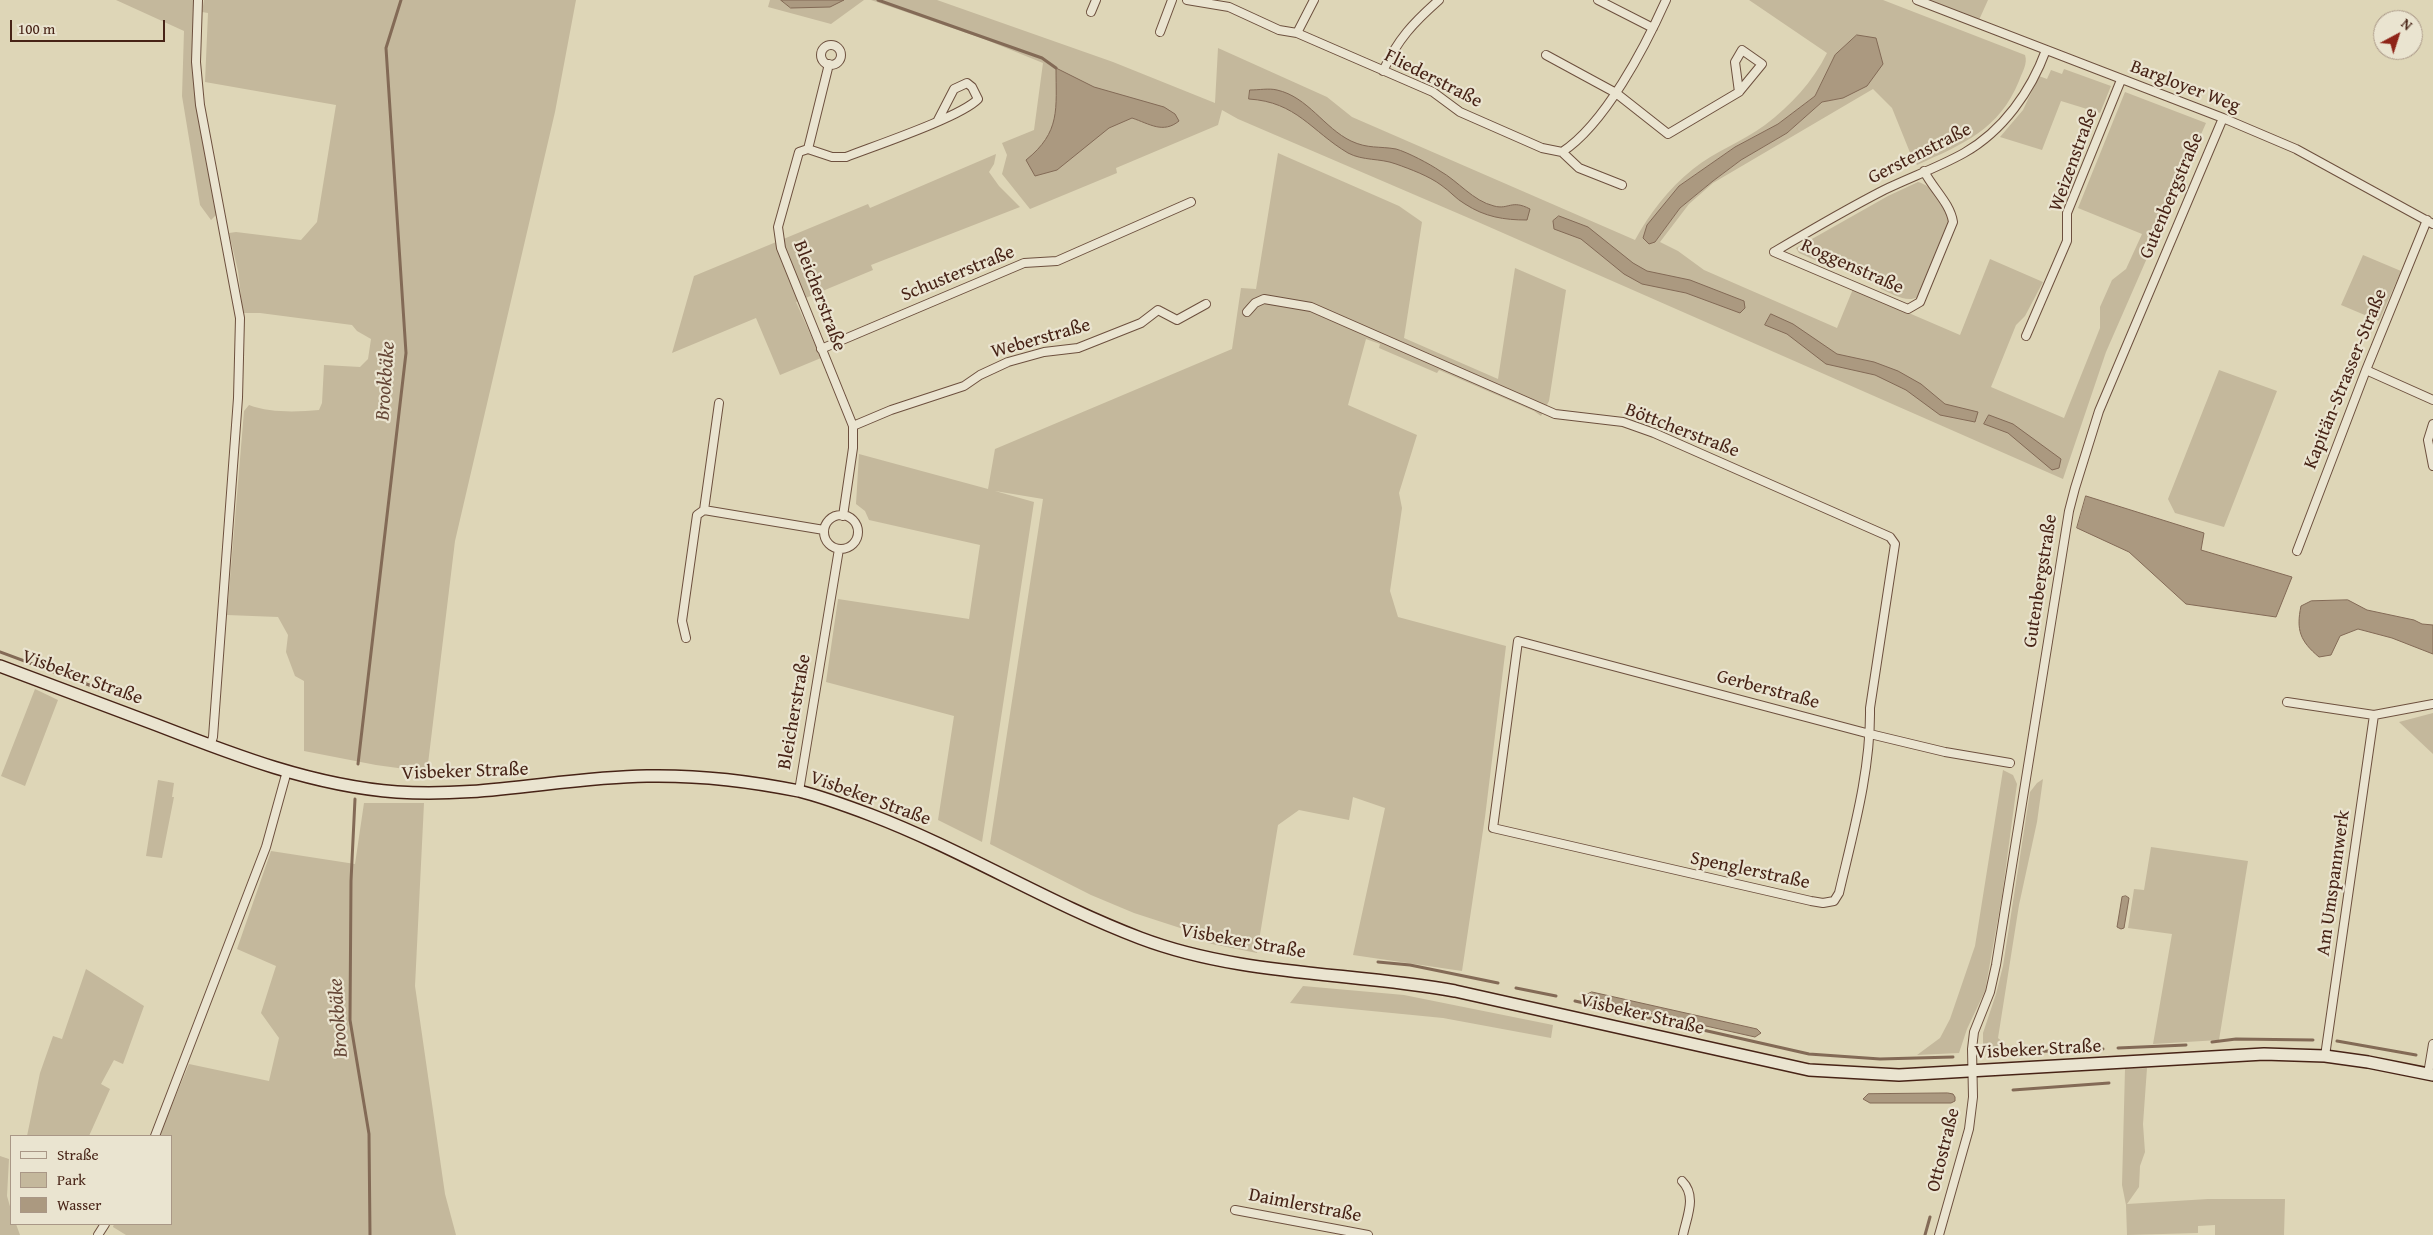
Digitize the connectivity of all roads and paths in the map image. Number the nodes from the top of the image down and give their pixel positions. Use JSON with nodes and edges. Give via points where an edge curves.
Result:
{"nodes":[{"id":1,"x":198,"y":0,"type":"edge"},
{"id":2,"x":1096,"y":0,"type":"edge"},
{"id":3,"x":1172,"y":0,"type":"edge"},
{"id":4,"x":1187,"y":0,"type":"edge"},
{"id":5,"x":1314,"y":0,"type":"edge"},
{"id":6,"x":1439,"y":0,"type":"edge"},
{"id":7,"x":1598,"y":0,"type":"edge"},
{"id":8,"x":1666,"y":0,"type":"edge"},
{"id":9,"x":1917,"y":0,"type":"edge"},
{"id":10,"x":1091,"y":12,"type":"dead end"},
{"id":11,"x":1653,"y":28,"type":"junction"},
{"id":12,"x":1160,"y":32,"type":"dead end"},
{"id":13,"x":1297,"y":34,"type":"junction"},
{"id":14,"x":2046,"y":50,"type":"junction"},
{"id":15,"x":1546,"y":55,"type":"dead end"},
{"id":16,"x":829,"y":64,"type":"dead end"},
{"id":17,"x":1383,"y":71,"type":"junction"},
{"id":18,"x":2121,"y":80,"type":"junction"},
{"id":19,"x":1739,"y":92,"type":"junction"},
{"id":20,"x":1616,"y":93,"type":"junction"},
{"id":21,"x":2223,"y":118,"type":"junction"},
{"id":22,"x":938,"y":120,"type":"junction"},
{"id":23,"x":808,"y":149,"type":"junction"},
{"id":24,"x":1562,"y":152,"type":"junction"},
{"id":25,"x":1924,"y":172,"type":"junction"},
{"id":26,"x":1622,"y":185,"type":"dead end"},
{"id":27,"x":1191,"y":202,"type":"dead end"},
{"id":28,"x":2430,"y":222,"type":"edge"},
{"id":29,"x":1774,"y":252,"type":"joint"},
{"id":30,"x":1206,"y":304,"type":"dead end"},
{"id":31,"x":1247,"y":312,"type":"dead end"},
{"id":32,"x":2026,"y":336,"type":"dead end"},
{"id":33,"x":821,"y":349,"type":"junction"},
{"id":34,"x":2366,"y":370,"type":"junction"},
{"id":35,"x":2433,"y":400,"type":"edge"},
{"id":36,"x":719,"y":402,"type":"dead end"},
{"id":37,"x":2433,"y":424,"type":"edge"},
{"id":38,"x":853,"y":426,"type":"junction"},
{"id":39,"x":2433,"y":466,"type":"edge"},
{"id":40,"x":704,"y":510,"type":"junction"},
{"id":41,"x":843,"y":516,"type":"junction"},
{"id":42,"x":824,"y":530,"type":"junction"},
{"id":43,"x":839,"y":549,"type":"junction"},
{"id":44,"x":2296,"y":551,"type":"dead end"},
{"id":45,"x":686,"y":638,"type":"dead end"},
{"id":46,"x":0,"y":666,"type":"edge"},
{"id":47,"x":2286,"y":702,"type":"dead end"},
{"id":48,"x":2433,"y":704,"type":"edge"},
{"id":49,"x":2374,"y":715,"type":"junction"},
{"id":50,"x":1870,"y":734,"type":"junction"},
{"id":51,"x":210,"y":746,"type":"junction"},
{"id":52,"x":2010,"y":763,"type":"dead end"},
{"id":53,"x":287,"y":771,"type":"junction"},
{"id":54,"x":799,"y":791,"type":"junction"},
{"id":55,"x":1492,"y":828,"type":"joint"},
{"id":56,"x":2433,"y":1044,"type":"edge"},
{"id":57,"x":2325,"y":1056,"type":"junction"},
{"id":58,"x":1974,"y":1071,"type":"junction"},
{"id":59,"x":2430,"y":1074,"type":"edge"},
{"id":60,"x":154,"y":1135,"type":"edge"},
{"id":61,"x":1682,"y":1181,"type":"dead end"},
{"id":62,"x":1235,"y":1210,"type":"dead end"},
{"id":63,"x":1368,"y":1235,"type":"edge"},
{"id":64,"x":1683,"y":1235,"type":"edge"},
{"id":65,"x":1939,"y":1235,"type":"edge"}],
"edges":[{"from":1,"to":51,"type":"street","via":[[196,62],[200,105],[240,318],[238,398],[223,619]]},
{"from":2,"to":10,"type":"street"},
{"from":3,"to":12,"type":"street"},
{"from":4,"to":13,"type":"street","name":"Fliederstraße","via":[[1229,7],[1279,30]]},
{"from":5,"to":13,"type":"street"},
{"from":6,"to":17,"type":"street","via":[[1410,26]]},
{"from":7,"to":11,"type":"street"},
{"from":8,"to":11,"type":"street"},
{"from":9,"to":14,"type":"street","name":"Bargloyer Weg"},
{"from":11,"to":20,"type":"street"},
{"from":13,"to":17,"type":"street","name":"Fliederstraße"},
{"from":14,"to":18,"type":"street","name":"Bargloyer Weg"},
{"from":14,"to":25,"type":"street","name":"Gerstenstraße","via":[[2039,71],[2001,124],[1985,140]]},
{"from":15,"to":20,"type":"street"},
{"from":16,"to":23,"type":"street","name":"Bleicherstraße"},
{"from":17,"to":24,"type":"street","name":"Fliederstraße","via":[[1433,92],[1460,112],[1542,148]]},
{"from":18,"to":21,"type":"street","name":"Bargloyer Weg"},
{"from":18,"to":32,"type":"street","name":"Weizenstraße","via":[[2067,213],[2067,241]]},
{"from":19,"to":19,"type":"street","via":[[1762,64],[1742,50],[1735,62]]},
{"from":19,"to":20,"type":"street","via":[[1668,134]]},
{"from":20,"to":24,"type":"street","via":[[1574,144]]},
{"from":21,"to":28,"type":"street","name":"Bargloyer Weg","via":[[2296,150]]},
{"from":21,"to":58,"type":"street","name":"Gutenbergstraße","via":[[2099,410],[2069,511],[1996,964],[1990,992],[1974,1032]]},
{"from":22,"to":22,"type":"street","via":[[954,89],[967,83],[972,87],[978,99],[972,105]]},
{"from":22,"to":23,"type":"street","via":[[846,157],[832,157]]},
{"from":23,"to":33,"type":"street","name":"Bleicherstraße","via":[[799,152],[778,227],[781,248]]},
{"from":24,"to":26,"type":"street","via":[[1579,168]]},
{"from":25,"to":29,"type":"street","name":"Gerstenstraße","via":[[1850,208]]},
{"from":25,"to":29,"type":"street","name":"Roggenstraße","via":[[1951,211],[1953,222],[1920,302],[1908,310]]},
{"from":27,"to":33,"type":"street","name":"Schusterstraße","via":[[1056,261],[1024,263]]},
{"from":28,"to":34,"type":"street","name":"Kapitän-Strasser-Straße"},
{"from":30,"to":38,"type":"street","name":"Weberstraße","via":[[1177,320],[1158,310],[1141,323],[1087,344],[1008,362],[964,386]]},
{"from":31,"to":50,"type":"street","name":"Böttcherstraße","via":[[1254,303],[1264,299],[1311,307],[1554,414],[1623,422],[1654,433],[1890,537],[1895,544],[1870,708]]},
{"from":33,"to":38,"type":"street","name":"Bleicherstraße"},
{"from":34,"to":35,"type":"street"},
{"from":34,"to":44,"type":"street","name":"Kapitän-Strasser-Straße"},
{"from":36,"to":40,"type":"street"},
{"from":37,"to":39,"type":"street","via":[[2428,440]]},
{"from":38,"to":41,"type":"street","name":"Bleicherstraße"},
{"from":40,"to":42,"type":"street"},
{"from":40,"to":45,"type":"street","via":[[697,515],[682,621]]},
{"from":41,"to":42,"type":"street","via":[[833,518]]},
{"from":41,"to":43,"type":"street","via":[[856,524],[858,534],[849,547]]},
{"from":42,"to":43,"type":"street","via":[[826,540]]},
{"from":43,"to":54,"type":"street","name":"Bleicherstraße"},
{"from":46,"to":51,"type":"main road","name":"Visbeker Straße"},
{"from":47,"to":49,"type":"street"},
{"from":48,"to":49,"type":"street"},
{"from":49,"to":57,"type":"street","name":"Am Umspannwerk"},
{"from":50,"to":52,"type":"street","name":"Gerberstraße"},
{"from":50,"to":55,"type":"street","name":"Spenglerstraße","via":[[1848,855],[1834,901],[1811,901]]},
{"from":50,"to":55,"type":"street","name":"Gerberstraße","via":[[1518,641]]},
{"from":51,"to":53,"type":"main road","name":"Visbeker Straße"},
{"from":53,"to":54,"type":"main road","name":"Visbeker Straße","via":[[368,789],[422,794],[649,776],[733,781]]},
{"from":53,"to":60,"type":"street","via":[[266,847]]},
{"from":54,"to":58,"type":"main road","name":"Visbeker Straße","via":[[913,832],[1110,925],[1186,952],[1257,966],[1455,991],[1809,1070],[1899,1075]]},
{"from":56,"to":59,"type":"street"},
{"from":57,"to":58,"type":"main road","name":"Visbeker Straße","via":[[2264,1054]]},
{"from":57,"to":59,"type":"main road","name":"Visbeker Straße"},
{"from":58,"to":65,"type":"street","name":"Ottostraße","via":[[1969,1129]]},
{"from":61,"to":64,"type":"street","via":[[1689,1188],[1691,1197]]},
{"from":62,"to":63,"type":"street","name":"Daimlerstraße"}]}
